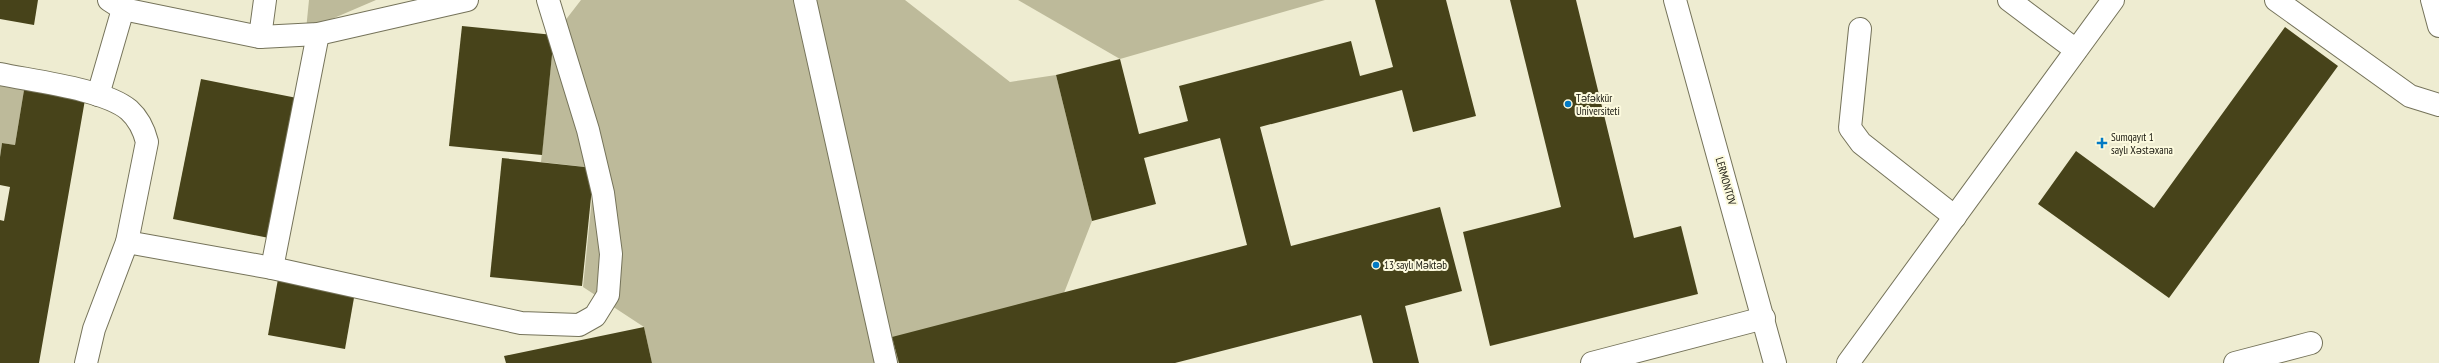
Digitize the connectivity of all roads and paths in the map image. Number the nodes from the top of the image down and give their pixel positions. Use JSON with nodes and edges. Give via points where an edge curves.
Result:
{"nodes":[{"id":1,"x":265,"y":0,"type":"edge"},
{"id":2,"x":467,"y":0,"type":"edge"},
{"id":3,"x":548,"y":0,"type":"edge"},
{"id":4,"x":805,"y":0,"type":"edge"},
{"id":5,"x":1675,"y":0,"type":"edge"},
{"id":6,"x":2009,"y":0,"type":"edge"},
{"id":7,"x":2113,"y":0,"type":"edge"},
{"id":8,"x":2276,"y":0,"type":"edge"},
{"id":9,"x":2432,"y":0,"type":"edge"},
{"id":10,"x":116,"y":4,"type":"edge"},
{"id":11,"x":2439,"y":26,"type":"edge"},
{"id":12,"x":1860,"y":29,"type":"dead end"},
{"id":13,"x":318,"y":34,"type":"junction"},
{"id":14,"x":260,"y":37,"type":"junction"},
{"id":15,"x":2076,"y":50,"type":"junction"},
{"id":16,"x":0,"y":74,"type":"edge"},
{"id":17,"x":98,"y":95,"type":"junction"},
{"id":18,"x":2439,"y":105,"type":"edge"},
{"id":19,"x":1955,"y":216,"type":"junction"},
{"id":20,"x":127,"y":242,"type":"junction"},
{"id":21,"x":272,"y":268,"type":"junction"},
{"id":22,"x":1764,"y":318,"type":"junction"},
{"id":23,"x":2311,"y":343,"type":"dead end"},
{"id":24,"x":86,"y":363,"type":"edge"},
{"id":25,"x":886,"y":363,"type":"edge"},
{"id":26,"x":1592,"y":363,"type":"edge"},
{"id":27,"x":1775,"y":363,"type":"edge"},
{"id":28,"x":1848,"y":363,"type":"edge"},
{"id":29,"x":2235,"y":363,"type":"edge"}],
"edges":[{"from":1,"to":14,"type":"street"},
{"from":2,"to":13,"type":"street"},
{"from":3,"to":21,"type":"street","via":[[588,130],[603,193],[610,261],[608,295],[595,316],[579,325],[521,323]]},
{"from":4,"to":25,"type":"street"},
{"from":5,"to":22,"type":"street","name":"LERMONTOV"},
{"from":6,"to":15,"type":"street"},
{"from":7,"to":15,"type":"street"},
{"from":8,"to":18,"type":"street","via":[[2410,96]]},
{"from":9,"to":11,"type":"street"},
{"from":10,"to":14,"type":"street"},
{"from":10,"to":17,"type":"street"},
{"from":12,"to":19,"type":"street","via":[[1850,128],[1861,143]]},
{"from":13,"to":14,"type":"street"},
{"from":13,"to":21,"type":"street"},
{"from":15,"to":19,"type":"street"},
{"from":16,"to":17,"type":"street"},
{"from":17,"to":20,"type":"street","via":[[129,110],[143,127],[147,142]]},
{"from":19,"to":28,"type":"street"},
{"from":20,"to":21,"type":"street"},
{"from":20,"to":24,"type":"street","via":[[94,329]]},
{"from":22,"to":26,"type":"street"},
{"from":22,"to":27,"type":"street","name":"LERMONTOV"},
{"from":23,"to":29,"type":"street"}]}
